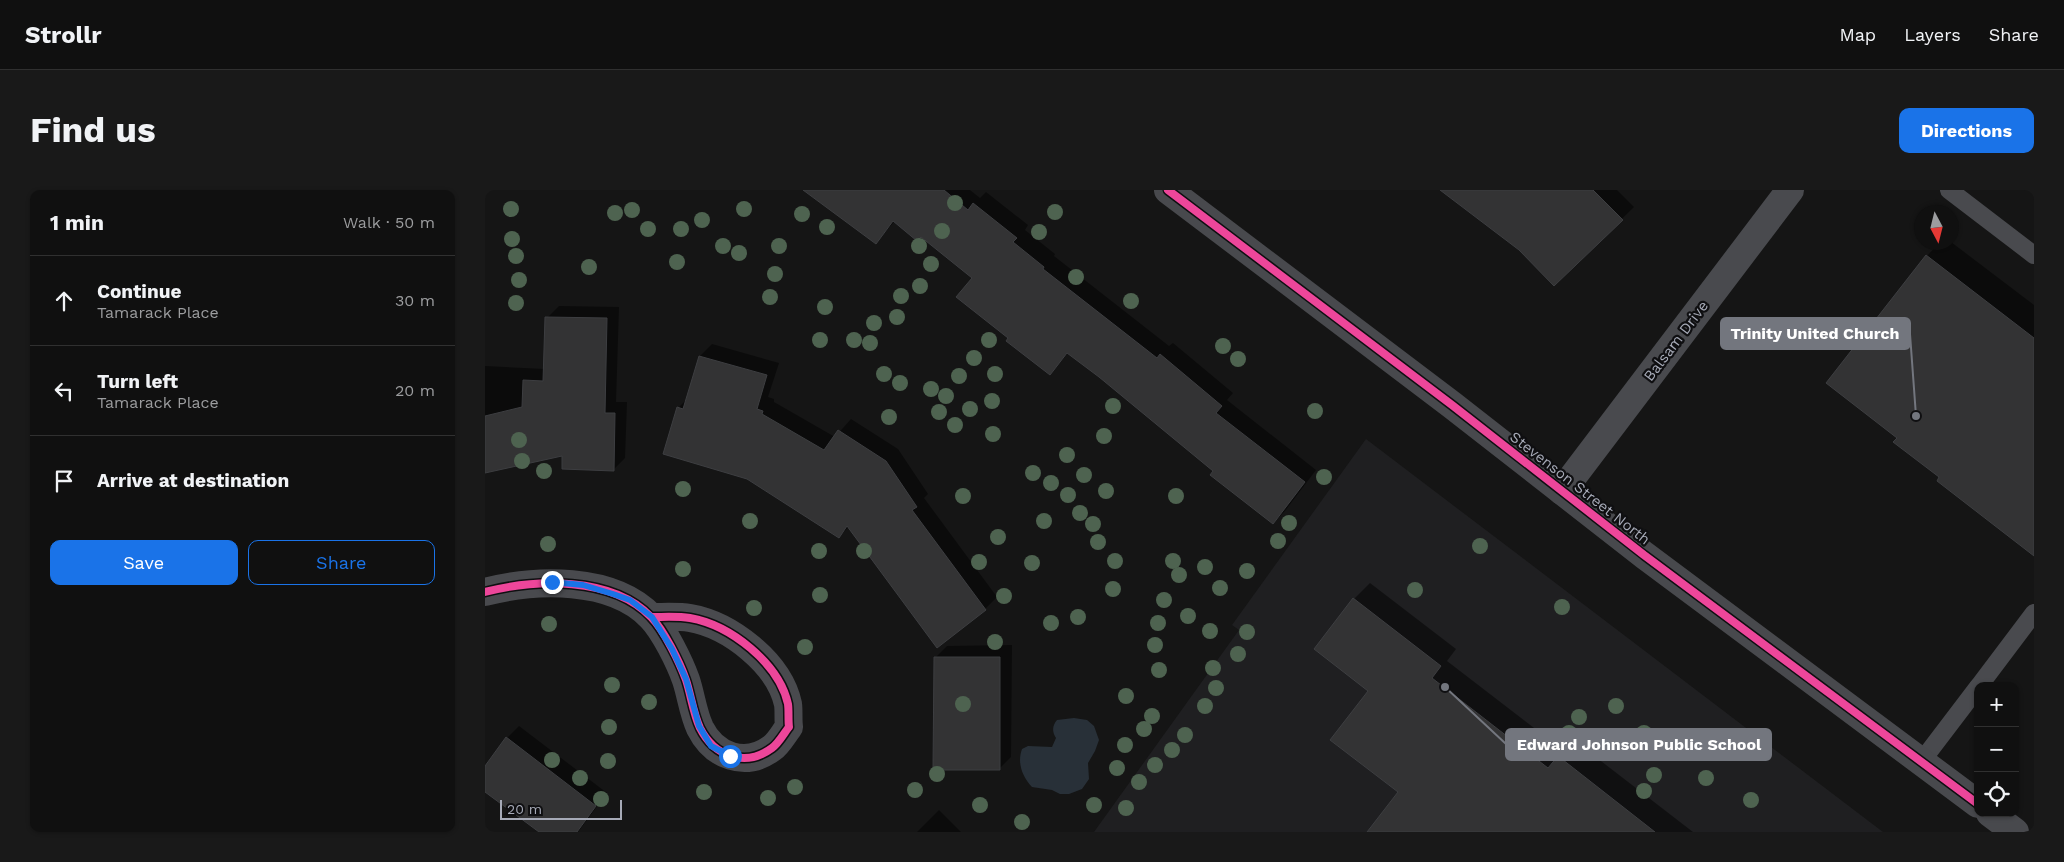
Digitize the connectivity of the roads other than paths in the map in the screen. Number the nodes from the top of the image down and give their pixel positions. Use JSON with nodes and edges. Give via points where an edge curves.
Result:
{"nodes":[{"id":1,"x":1168,"y":190,"type":"edge"},
{"id":2,"x":1790,"y":190,"type":"edge"},
{"id":3,"x":1949,"y":190,"type":"edge"},
{"id":4,"x":2034,"y":256,"type":"edge"},
{"id":5,"x":1562,"y":492,"type":"junction"},
{"id":6,"x":485,"y":592,"type":"edge"},
{"id":7,"x":2034,"y":613,"type":"edge"},
{"id":8,"x":652,"y":617,"type":"junction"},
{"id":9,"x":1982,"y":682,"type":"edge"},
{"id":10,"x":1974,"y":692,"type":"edge"},
{"id":11,"x":1921,"y":762,"type":"junction"},
{"id":12,"x":1974,"y":801,"type":"edge"},
{"id":13,"x":1995,"y":817,"type":"edge"},
{"id":14,"x":2015,"y":832,"type":"edge"}],
"edges":[{"from":1,"to":5,"type":"main road","name":"Stevenson Street North"},
{"from":2,"to":5,"type":"street","name":"Balsam Drive"},
{"from":3,"to":4,"type":"lane"},
{"from":5,"to":11,"type":"main road","name":"Stevenson Street North"},
{"from":6,"to":8,"type":"street","via":[[545,582],[583,585],[630,600]]},
{"from":7,"to":9,"type":"lane"},
{"from":8,"to":8,"type":"street","via":[[690,618],[715,626],[757,654],[777,679],[788,704],[789,727],[773,748],[749,759],[730,756],[711,746],[699,726],[686,679]]},
{"from":10,"to":11,"type":"lane"},
{"from":11,"to":12,"type":"main road","name":"Stevenson Street North"},
{"from":13,"to":14,"type":"main road"}]}
